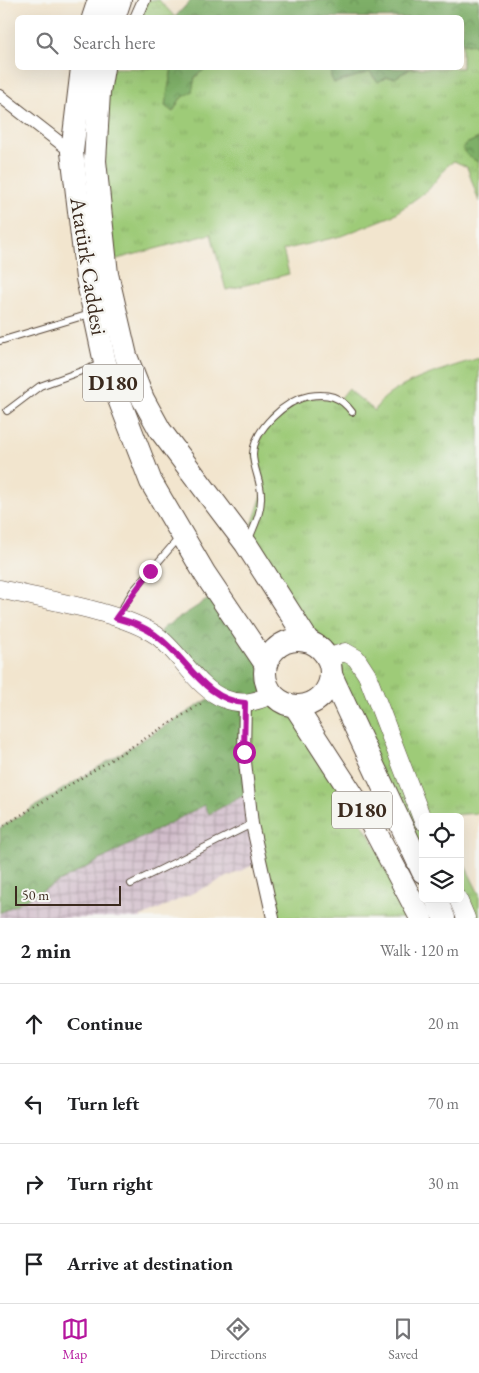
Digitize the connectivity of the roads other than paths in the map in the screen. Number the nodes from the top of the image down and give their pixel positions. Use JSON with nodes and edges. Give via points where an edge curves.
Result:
{"nodes":[{"id":1,"x":99,"y":0,"type":"edge"},
{"id":2,"x":120,"y":0,"type":"edge"},
{"id":3,"x":144,"y":0,"type":"edge"},
{"id":4,"x":94,"y":15,"type":"edge"},
{"id":5,"x":115,"y":15,"type":"edge"},
{"id":6,"x":137,"y":15,"type":"edge"},
{"id":7,"x":82,"y":70,"type":"edge"},
{"id":8,"x":103,"y":70,"type":"edge"},
{"id":9,"x":2,"y":101,"type":"edge"},
{"id":10,"x":72,"y":152,"type":"junction"},
{"id":11,"x":93,"y":313,"type":"junction"},
{"id":12,"x":0,"y":341,"type":"edge"},
{"id":13,"x":105,"y":363,"type":"junction"},
{"id":14,"x":7,"y":411,"type":"dead end"},
{"id":15,"x":352,"y":412,"type":"dead end"},
{"id":16,"x":181,"y":536,"type":"junction"},
{"id":17,"x":246,"y":544,"type":"junction"},
{"id":18,"x":0,"y":588,"type":"edge"},
{"id":19,"x":116,"y":618,"type":"junction"},
{"id":20,"x":308,"y":641,"type":"junction"},
{"id":21,"x":266,"y":663,"type":"junction"},
{"id":22,"x":329,"y":666,"type":"junction"},
{"id":23,"x":272,"y":694,"type":"junction"},
{"id":24,"x":245,"y":703,"type":"junction"},
{"id":25,"x":295,"y":706,"type":"junction"},
{"id":26,"x":420,"y":813,"type":"edge"},
{"id":27,"x":252,"y":824,"type":"junction"},
{"id":28,"x":419,"y":863,"type":"edge"},
{"id":29,"x":131,"y":884,"type":"dead end"},
{"id":30,"x":438,"y":903,"type":"edge"},
{"id":31,"x":460,"y":903,"type":"edge"},
{"id":32,"x":272,"y":918,"type":"edge"},
{"id":33,"x":421,"y":918,"type":"edge"},
{"id":34,"x":444,"y":918,"type":"edge"},
{"id":35,"x":466,"y":918,"type":"edge"}],
"edges":[{"from":1,"to":4,"type":"highway"},
{"from":2,"to":5,"type":"highway"},
{"from":3,"to":6,"type":"street"},
{"from":7,"to":10,"type":"highway","name":"Atatürk Caddesi","number":"D180"},
{"from":8,"to":17,"type":"highway","name":"Atatürk Caddesi","number":"D180","via":[[95,162],[107,274],[126,356],[143,399],[160,430]]},
{"from":9,"to":10,"type":"street"},
{"from":10,"to":11,"type":"highway","name":"Atatürk Caddesi","number":"D180"},
{"from":11,"to":12,"type":"lane"},
{"from":11,"to":13,"type":"highway","name":"Atatürk Caddesi","number":"D180"},
{"from":13,"to":14,"type":"lane","via":[[40,386]]},
{"from":13,"to":16,"type":"highway","name":"Atatürk Caddesi","number":"D180","via":[[151,482]]},
{"from":15,"to":17,"type":"lane","via":[[336,396],[321,394],[304,397],[271,420],[258,437],[253,452],[262,495],[260,511]]},
{"from":16,"to":19,"type":"lane","via":[[134,591]]},
{"from":16,"to":21,"type":"highway","name":"Atatürk Caddesi","number":"D180"},
{"from":17,"to":20,"type":"highway","name":"Atatürk Caddesi","number":"D180"},
{"from":18,"to":19,"type":"street"},
{"from":19,"to":24,"type":"street","via":[[145,628],[158,637],[216,694],[230,701]]},
{"from":20,"to":21,"type":"highway","via":[[282,643]]},
{"from":20,"to":22,"type":"highway","name":"Atatürk Caddesi","via":[[320,648]]},
{"from":21,"to":23,"type":"highway","name":"Atatürk Caddesi","via":[[266,683]]},
{"from":22,"to":25,"type":"highway","via":[[325,692],[308,704]]},
{"from":22,"to":26,"type":"street","via":[[345,652],[361,665],[373,688]]},
{"from":22,"to":28,"type":"highway","name":"Atatürk Caddesi","number":"D180"},
{"from":23,"to":24,"type":"street"},
{"from":23,"to":25,"type":"highway"},
{"from":24,"to":27,"type":"street","via":[[244,752]]},
{"from":25,"to":33,"type":"highway","number":"D180","via":[[372,825]]},
{"from":27,"to":29,"type":"lane"},
{"from":27,"to":32,"type":"street"},
{"from":30,"to":34,"type":"highway"},
{"from":31,"to":35,"type":"street"}]}
